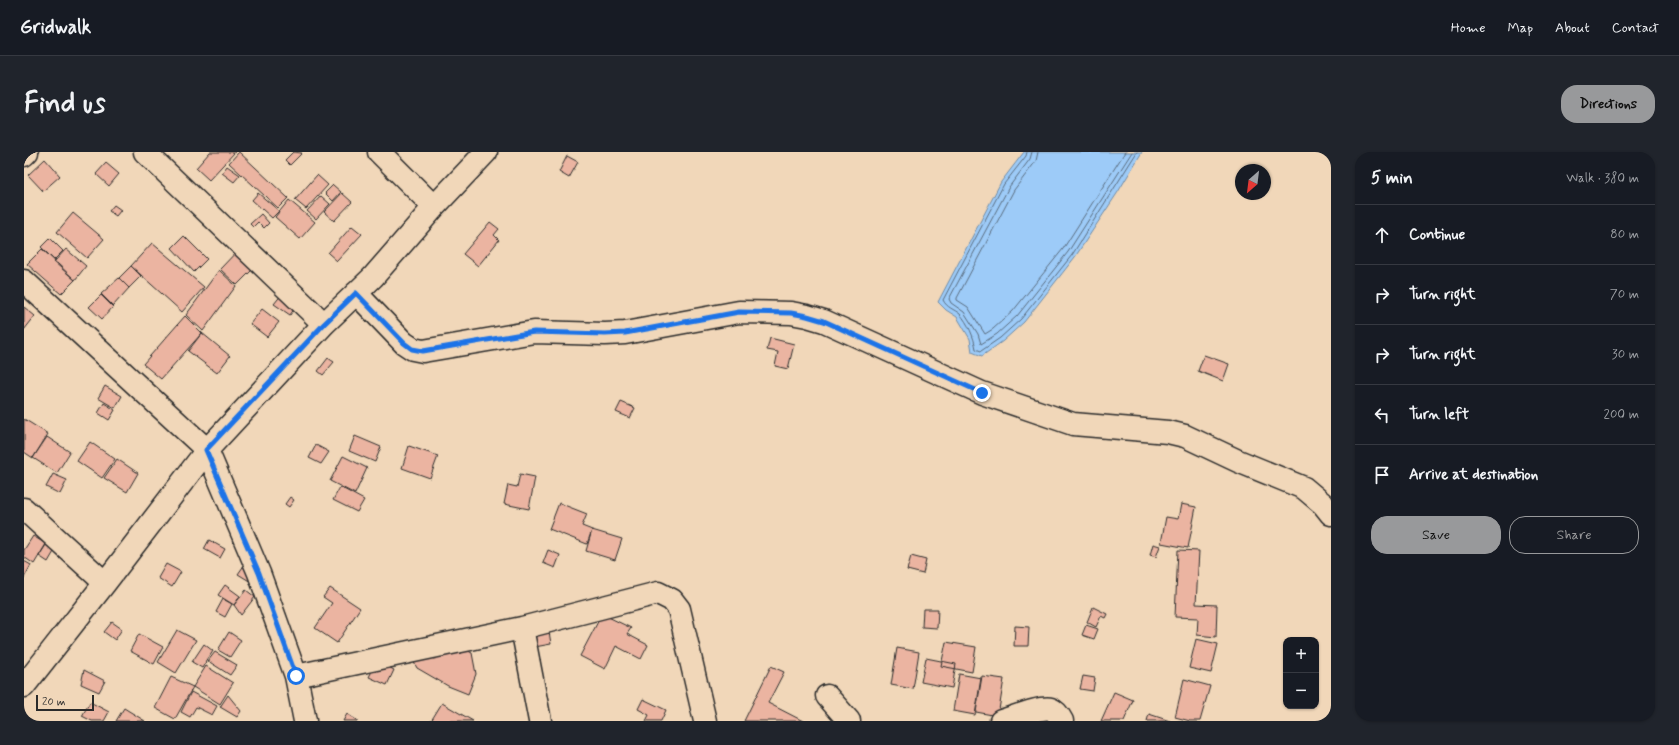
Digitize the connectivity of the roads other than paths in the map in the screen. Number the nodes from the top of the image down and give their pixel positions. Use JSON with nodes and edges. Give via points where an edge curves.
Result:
{"nodes":[{"id":1,"x":26,"y":152,"type":"edge"},
{"id":2,"x":145,"y":152,"type":"edge"},
{"id":3,"x":379,"y":152,"type":"edge"},
{"id":4,"x":486,"y":152,"type":"edge"},
{"id":5,"x":24,"y":155,"type":"edge"},
{"id":6,"x":434,"y":207,"type":"junction"},
{"id":7,"x":24,"y":281,"type":"edge"},
{"id":8,"x":356,"y":293,"type":"junction"},
{"id":9,"x":324,"y":324,"type":"junction"},
{"id":10,"x":206,"y":450,"type":"junction"},
{"id":11,"x":24,"y":509,"type":"edge"},
{"id":12,"x":1331,"y":514,"type":"edge"},
{"id":13,"x":105,"y":583,"type":"junction"},
{"id":14,"x":522,"y":628,"type":"junction"},
{"id":15,"x":296,"y":676,"type":"junction"},
{"id":16,"x":25,"y":681,"type":"edge"},
{"id":17,"x":826,"y":696,"type":"dead end"},
{"id":18,"x":305,"y":721,"type":"edge"},
{"id":19,"x":540,"y":721,"type":"edge"},
{"id":20,"x":705,"y":721,"type":"edge"},
{"id":21,"x":849,"y":721,"type":"edge"},
{"id":22,"x":1001,"y":721,"type":"edge"},
{"id":23,"x":1062,"y":721,"type":"edge"}],
"edges":[{"from":1,"to":5,"type":"street"},
{"from":2,"to":9,"type":"street"},
{"from":3,"to":6,"type":"street"},
{"from":4,"to":6,"type":"street"},
{"from":6,"to":8,"type":"street"},
{"from":7,"to":10,"type":"street"},
{"from":8,"to":9,"type":"street"},
{"from":8,"to":12,"type":"street","via":[[404,343],[412,349],[423,351],[534,332],[625,333],[739,312],[791,313],[807,316],[824,321],[982,393],[1073,424],[1168,432],[1186,436],[1304,488],[1324,504]]},
{"from":9,"to":10,"type":"street"},
{"from":10,"to":13,"type":"street"},
{"from":10,"to":15,"type":"street","via":[[259,573]]},
{"from":11,"to":13,"type":"street"},
{"from":13,"to":16,"type":"street"},
{"from":14,"to":15,"type":"street"},
{"from":14,"to":19,"type":"street"},
{"from":14,"to":20,"type":"street","via":[[658,593],[672,600],[680,609]]},
{"from":15,"to":18,"type":"street"},
{"from":17,"to":21,"type":"street"},
{"from":22,"to":23,"type":"street","via":[[1051,709]]}]}
